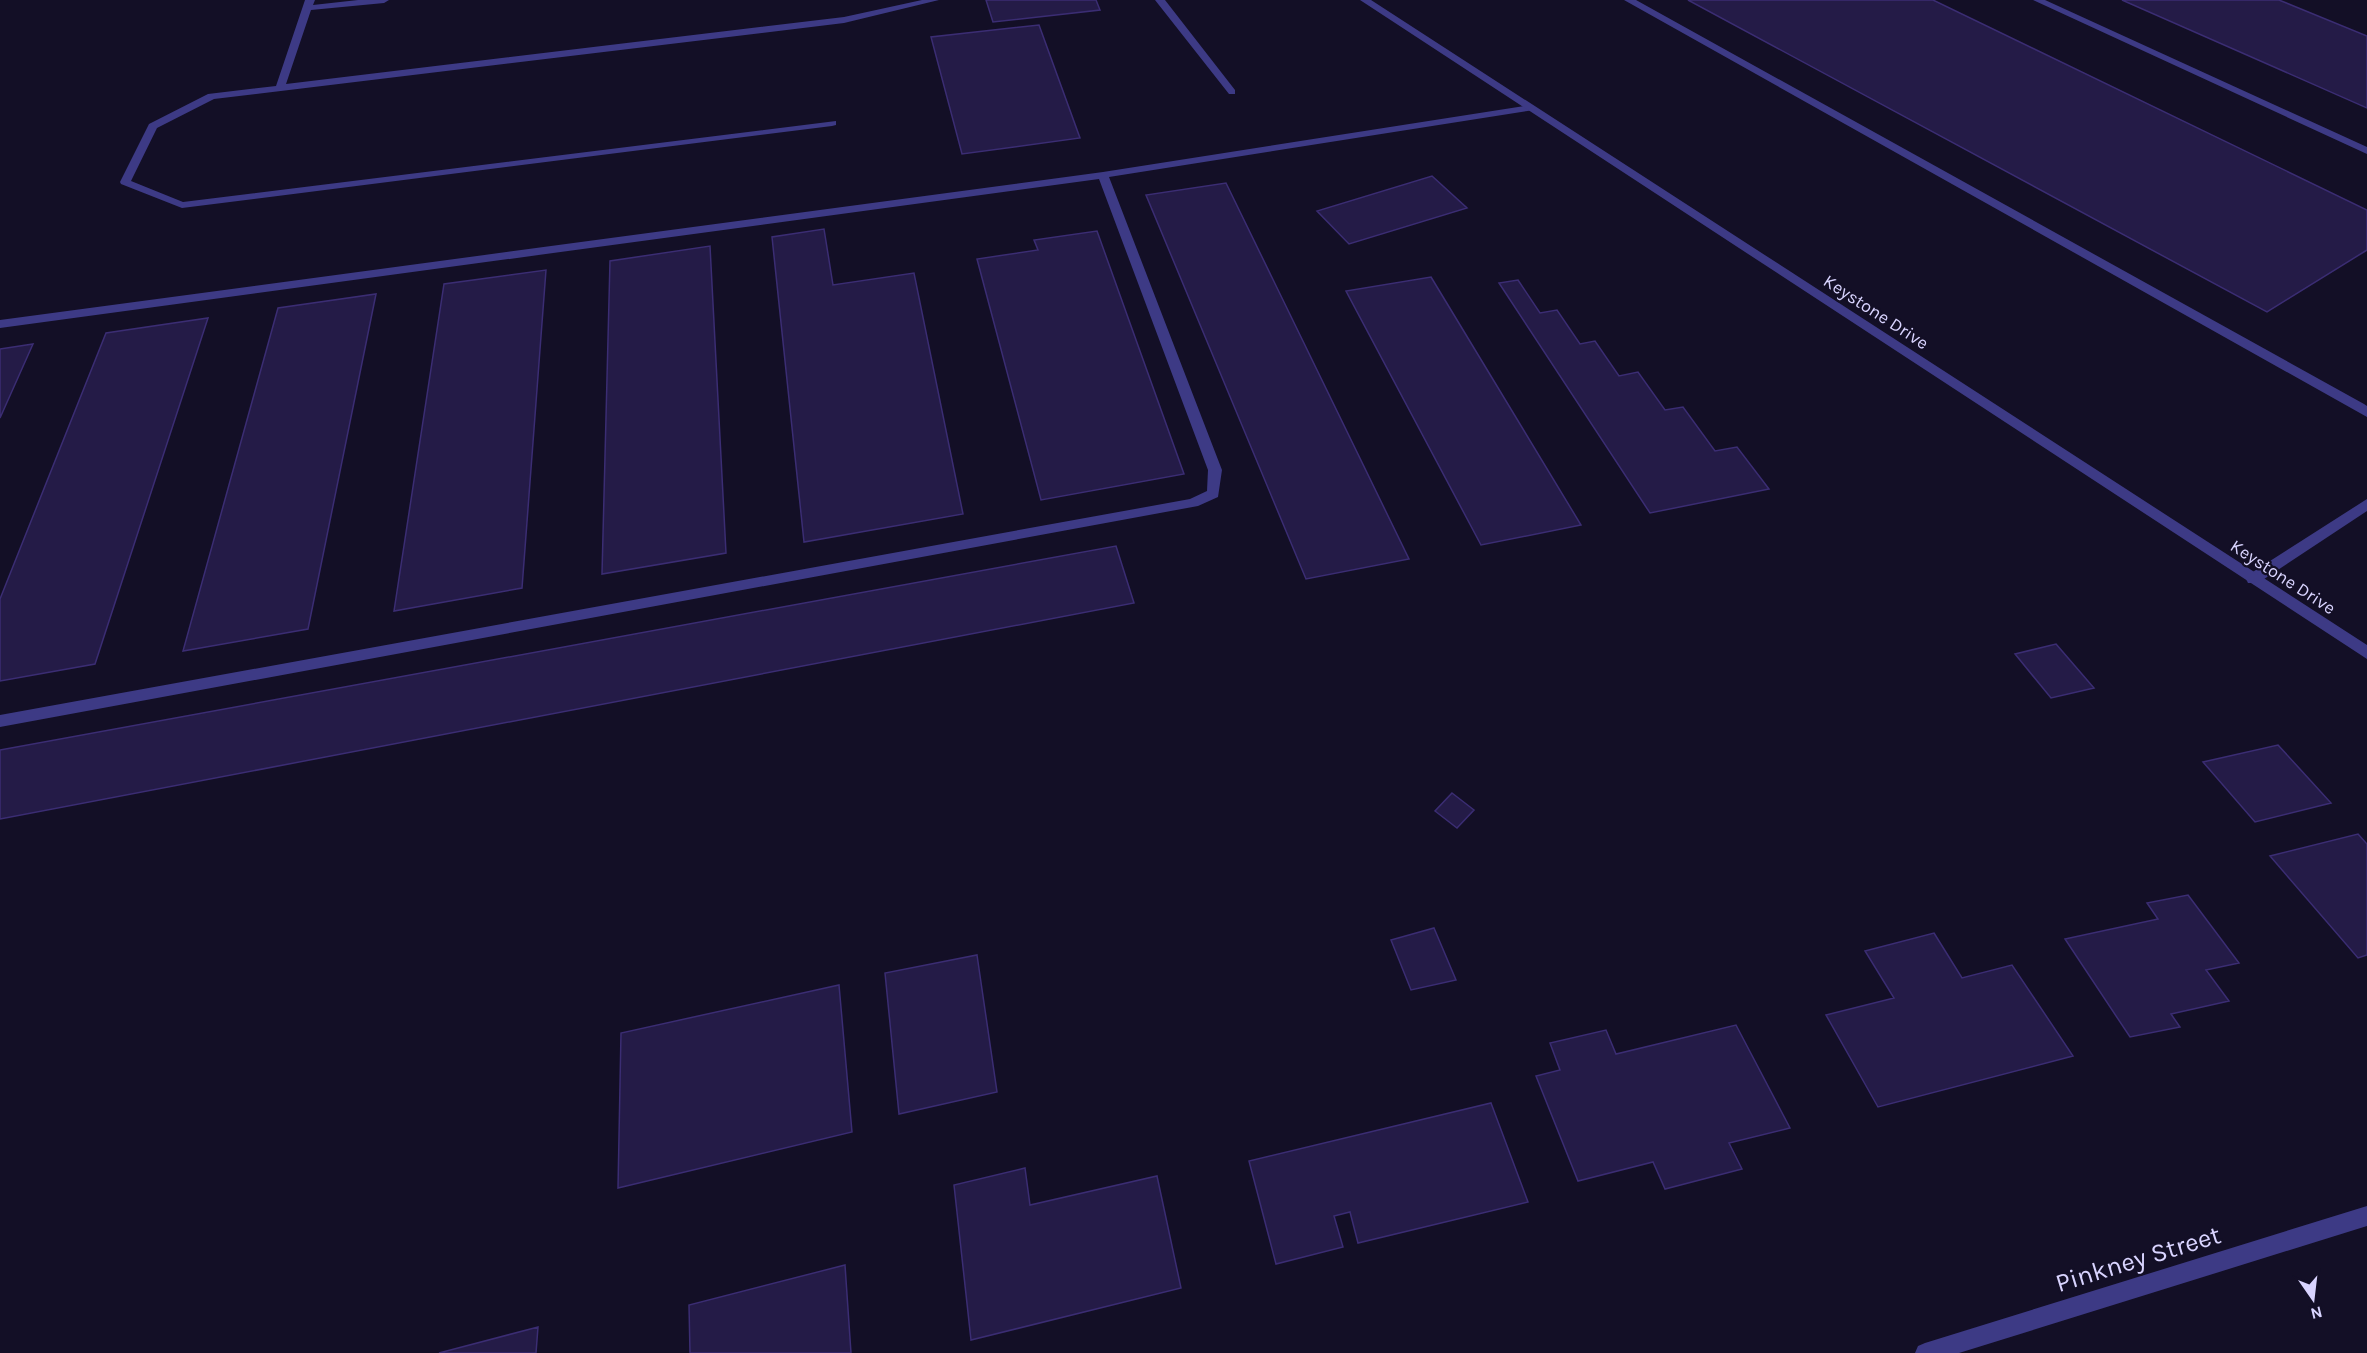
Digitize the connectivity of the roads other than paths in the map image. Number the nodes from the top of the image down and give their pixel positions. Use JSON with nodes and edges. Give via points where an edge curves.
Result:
{"nodes":[{"id":1,"x":384,"y":0,"type":"edge"},
{"id":2,"x":883,"y":0,"type":"edge"},
{"id":3,"x":934,"y":0,"type":"edge"},
{"id":4,"x":1160,"y":0,"type":"edge"},
{"id":5,"x":1365,"y":0,"type":"edge"},
{"id":6,"x":1629,"y":0,"type":"edge"},
{"id":7,"x":2038,"y":0,"type":"edge"},
{"id":8,"x":309,"y":4,"type":"edge"},
{"id":9,"x":885,"y":11,"type":"junction"},
{"id":10,"x":280,"y":88,"type":"junction"},
{"id":11,"x":1232,"y":92,"type":"dead end"},
{"id":12,"x":1530,"y":108,"type":"junction"},
{"id":13,"x":832,"y":123,"type":"dead end"},
{"id":14,"x":2367,"y":151,"type":"edge"},
{"id":15,"x":1103,"y":176,"type":"junction"},
{"id":16,"x":0,"y":324,"type":"edge"},
{"id":17,"x":2367,"y":413,"type":"edge"},
{"id":18,"x":2367,"y":504,"type":"edge"},
{"id":19,"x":2253,"y":579,"type":"junction"},
{"id":20,"x":2367,"y":653,"type":"edge"},
{"id":21,"x":0,"y":720,"type":"edge"},
{"id":22,"x":2367,"y":1216,"type":"edge"},
{"id":23,"x":1925,"y":1353,"type":"edge"}],
"edges":[{"from":1,"to":8,"type":"street"},
{"from":2,"to":9,"type":"street"},
{"from":3,"to":9,"type":"street"},
{"from":4,"to":11,"type":"street"},
{"from":5,"to":12,"type":"street","name":"Keystone Drive"},
{"from":6,"to":17,"type":"street"},
{"from":7,"to":14,"type":"street"},
{"from":8,"to":10,"type":"street"},
{"from":9,"to":10,"type":"street","via":[[844,21]]},
{"from":10,"to":13,"type":"street","via":[[212,96],[153,126],[125,182],[182,205]]},
{"from":12,"to":15,"type":"street"},
{"from":12,"to":19,"type":"street","name":"Keystone Drive"},
{"from":15,"to":16,"type":"street"},
{"from":15,"to":21,"type":"street","via":[[1215,470],[1213,494],[1193,503]]},
{"from":18,"to":19,"type":"street"},
{"from":19,"to":20,"type":"street","name":"Keystone Drive"},
{"from":22,"to":23,"type":"street","name":"Pinkney Street"}]}
